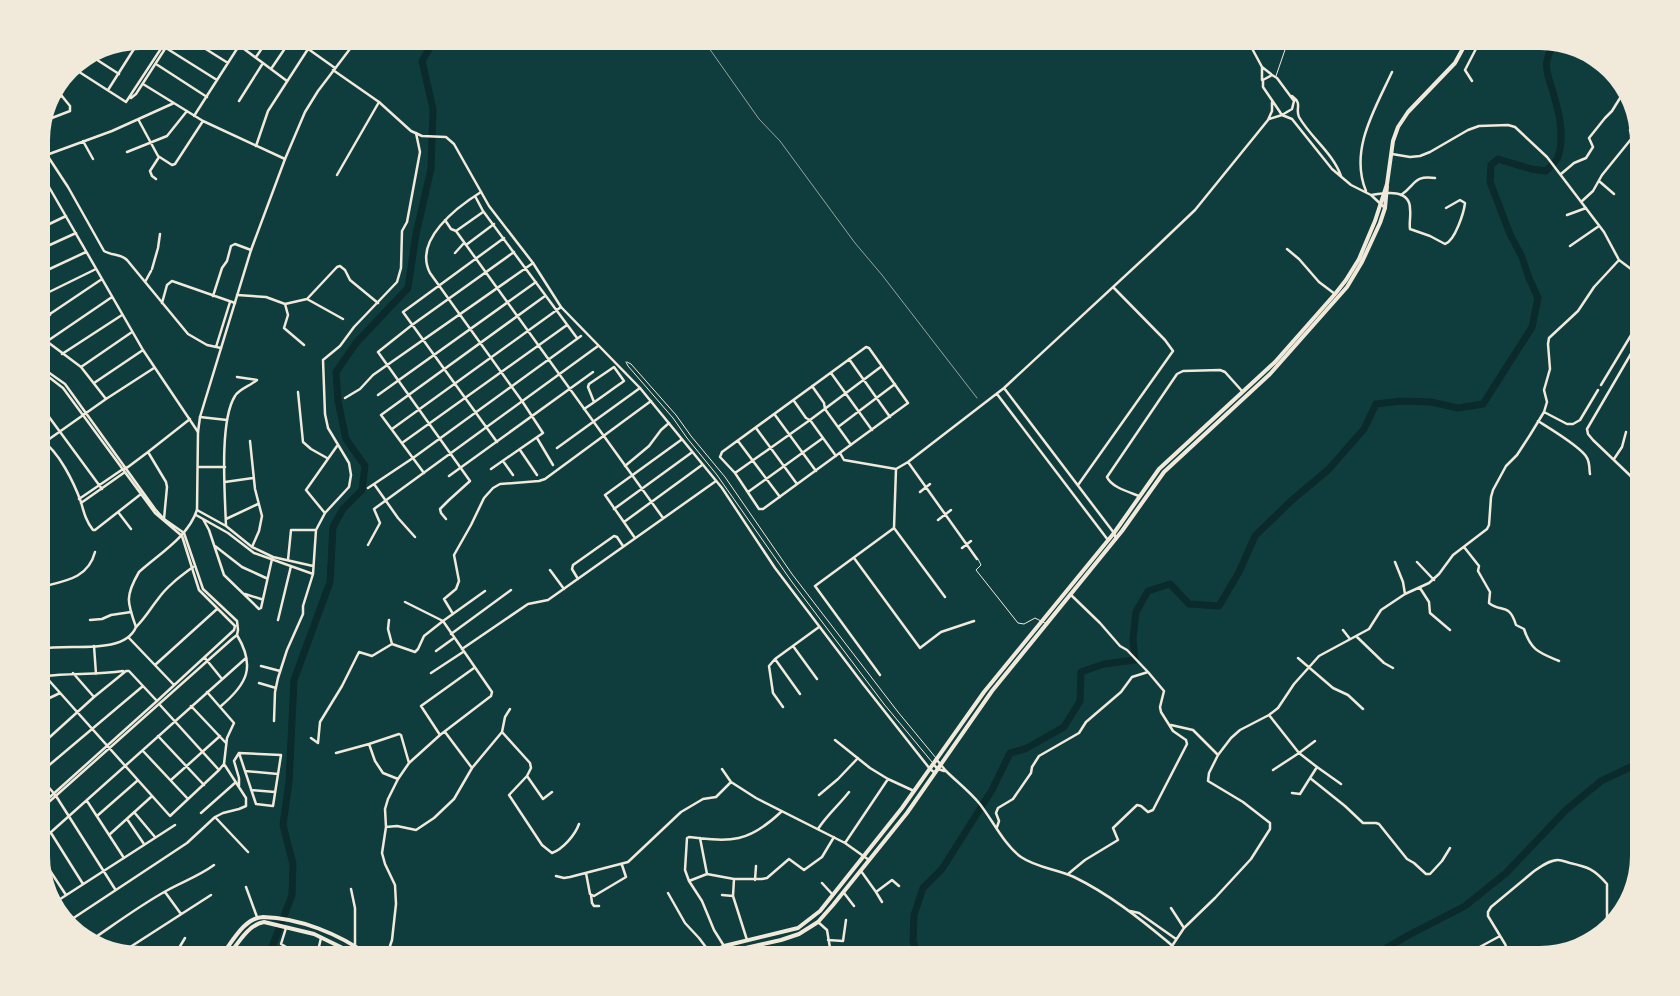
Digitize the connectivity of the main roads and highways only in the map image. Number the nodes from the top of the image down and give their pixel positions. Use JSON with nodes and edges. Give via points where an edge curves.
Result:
{"nodes":[{"id":1,"x":1462,"y":50,"type":"edge"},
{"id":2,"x":1385,"y":193,"type":"junction"},
{"id":3,"x":1197,"y":434,"type":"junction"},
{"id":4,"x":1201,"y":439,"type":"junction"},
{"id":5,"x":1044,"y":622,"type":"junction"},
{"id":6,"x":333,"y":935,"type":"junction"},
{"id":7,"x":331,"y":941,"type":"junction"},
{"id":8,"x":229,"y":946,"type":"edge"},
{"id":9,"x":236,"y":946,"type":"edge"},
{"id":10,"x":340,"y":946,"type":"edge"},
{"id":11,"x":355,"y":946,"type":"edge"},
{"id":12,"x":724,"y":946,"type":"edge"},
{"id":13,"x":758,"y":946,"type":"edge"}],
"edges":[{"from":1,"to":2,"type":"highway","via":[[1455,62],[1400,123]]},
{"from":2,"to":3,"type":"highway","via":[[1359,259],[1346,280],[1275,362]]},
{"from":2,"to":4,"type":"highway","via":[[1380,223],[1362,262],[1339,297],[1280,364]]},
{"from":3,"to":4,"type":"highway"},
{"from":3,"to":5,"type":"highway","via":[[1159,469]]},
{"from":4,"to":5,"type":"highway","via":[[1164,472],[1112,544]]},
{"from":5,"to":12,"type":"highway","via":[[984,692],[914,791],[820,911],[798,928]]},
{"from":5,"to":13,"type":"highway","via":[[907,813],[818,922],[799,934]]},
{"from":6,"to":7,"type":"highway"},
{"from":6,"to":8,"type":"highway","via":[[288,920],[257,917]]},
{"from":6,"to":11,"type":"highway"},
{"from":7,"to":9,"type":"highway","via":[[303,930],[259,923]]},
{"from":7,"to":10,"type":"highway"}]}
